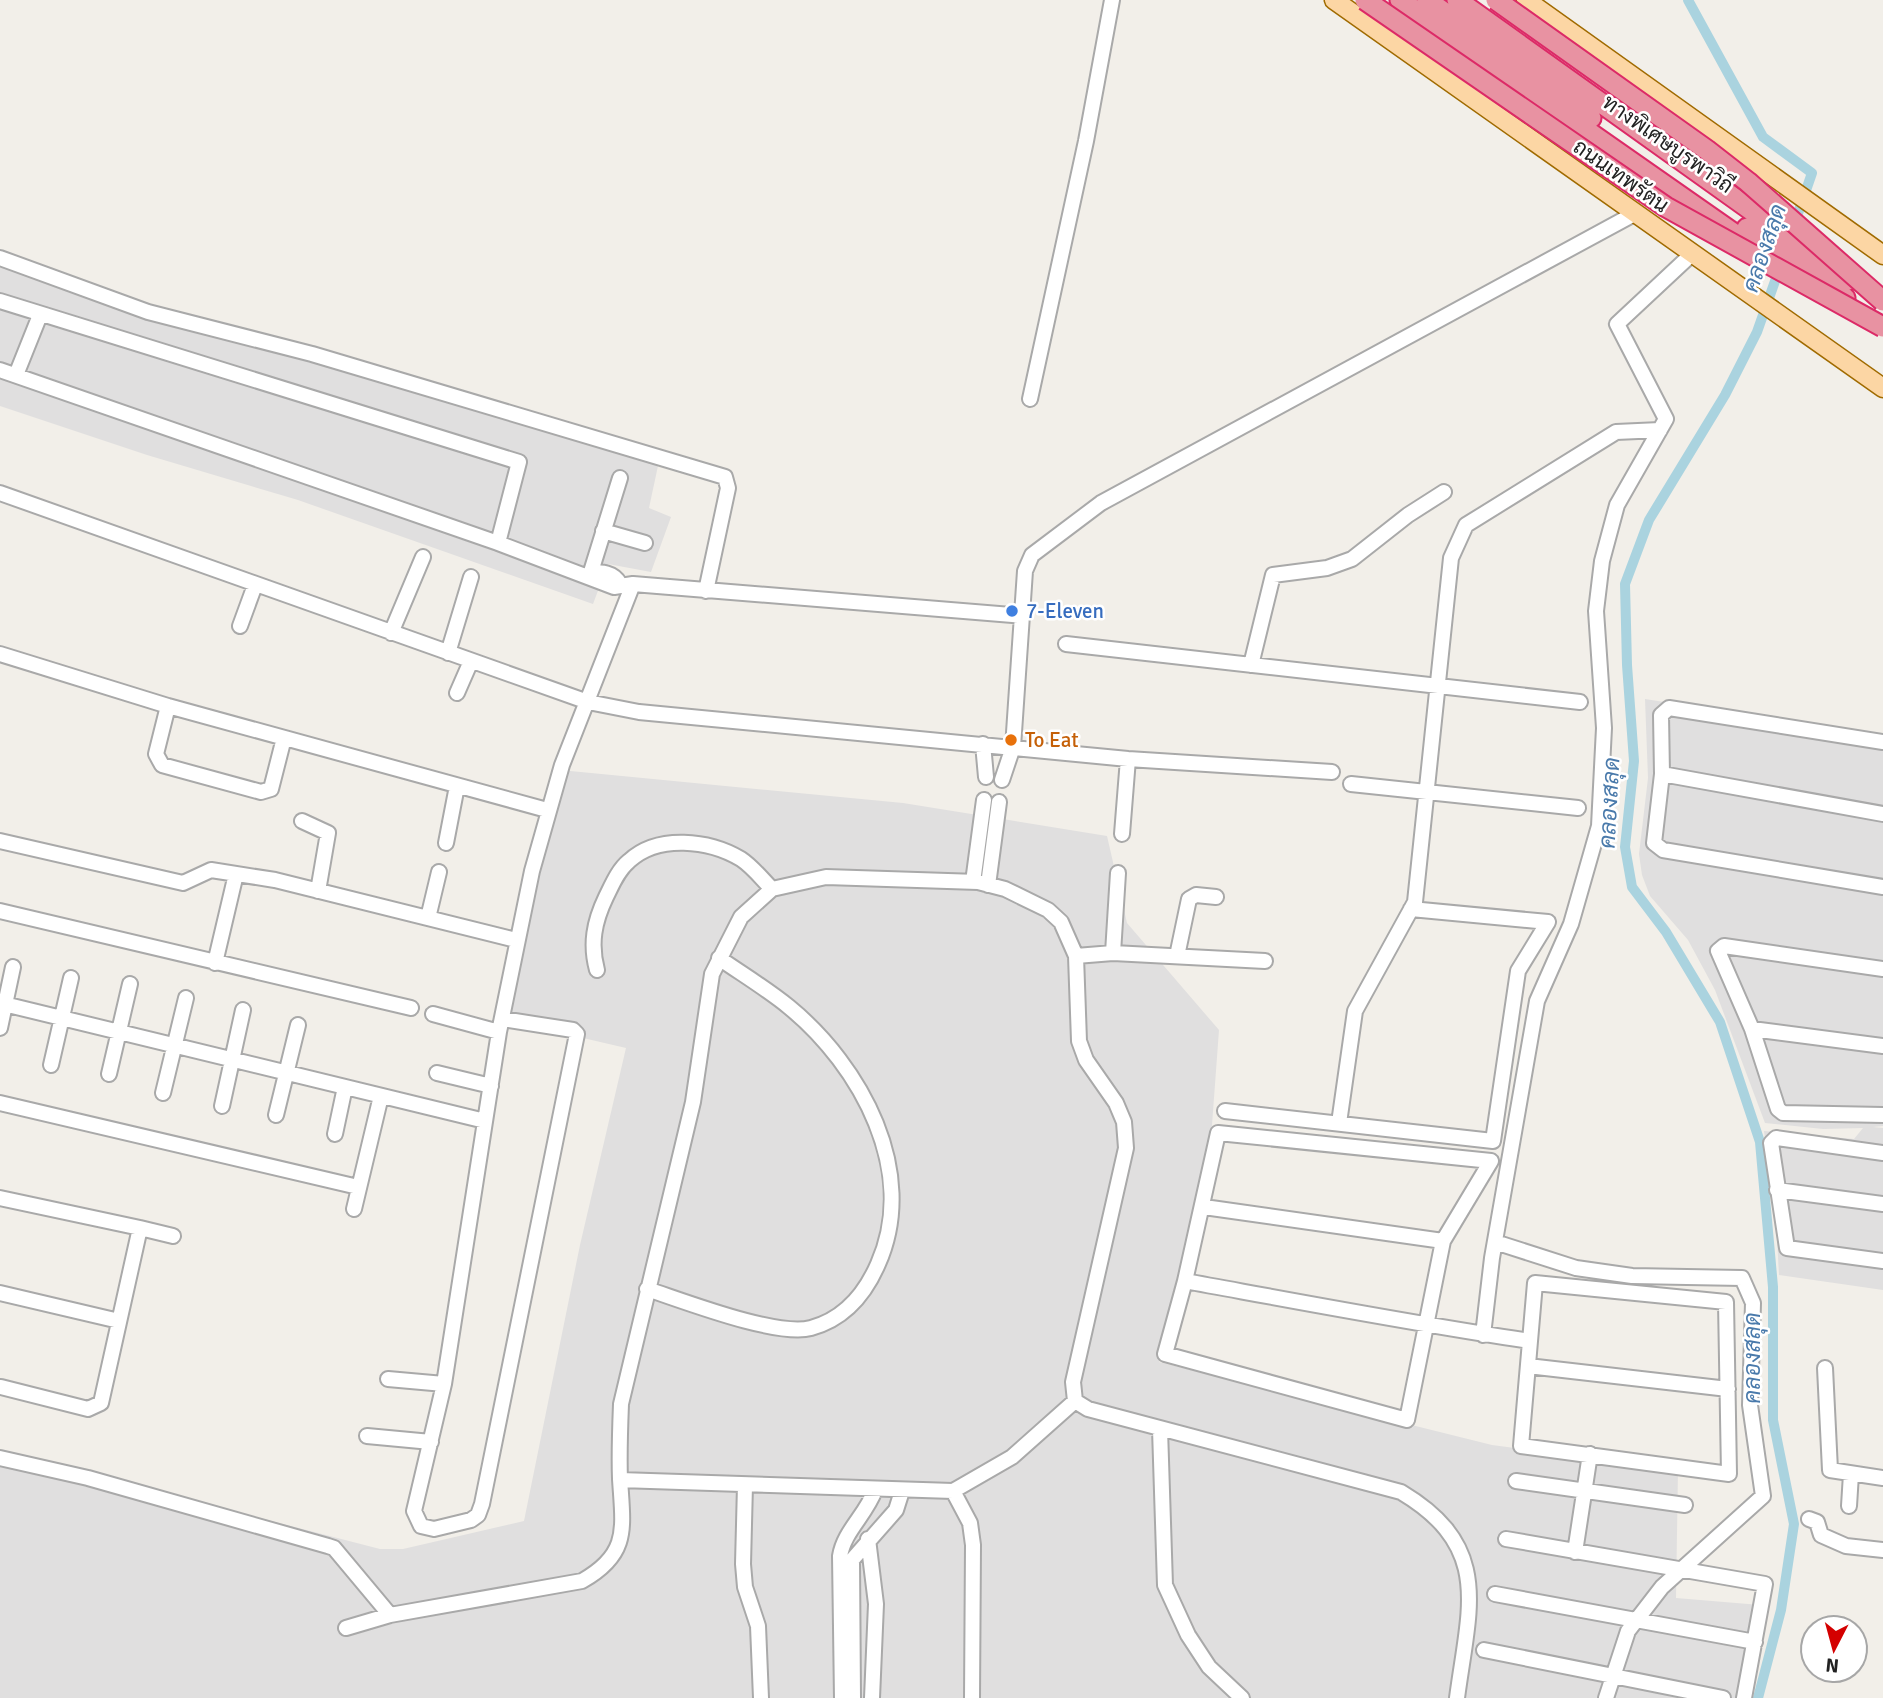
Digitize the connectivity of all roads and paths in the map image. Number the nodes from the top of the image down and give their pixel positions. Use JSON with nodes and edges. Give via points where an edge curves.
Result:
{"nodes":[{"id":1,"x":1112,"y":0,"type":"edge"},
{"id":2,"x":1334,"y":0,"type":"edge"},
{"id":3,"x":1365,"y":0,"type":"edge"},
{"id":4,"x":1400,"y":0,"type":"edge"},
{"id":5,"x":1427,"y":0,"type":"edge"},
{"id":6,"x":1457,"y":0,"type":"edge"},
{"id":7,"x":1474,"y":0,"type":"edge"},
{"id":8,"x":1496,"y":0,"type":"edge"},
{"id":9,"x":1526,"y":0,"type":"edge"},
{"id":10,"x":1634,"y":214,"type":"junction"},
{"id":11,"x":1692,"y":254,"type":"junction"},
{"id":12,"x":1883,"y":255,"type":"edge"},
{"id":13,"x":0,"y":258,"type":"edge"},
{"id":14,"x":1883,"y":295,"type":"edge"},
{"id":15,"x":0,"y":301,"type":"edge"},
{"id":16,"x":1883,"y":303,"type":"edge"},
{"id":17,"x":40,"y":315,"type":"junction"},
{"id":18,"x":1883,"y":326,"type":"edge"},
{"id":19,"x":1883,"y":338,"type":"edge"},
{"id":20,"x":0,"y":370,"type":"edge"},
{"id":21,"x":16,"y":375,"type":"junction"},
{"id":22,"x":1883,"y":388,"type":"edge"},
{"id":23,"x":1030,"y":399,"type":"dead end"},
{"id":24,"x":1660,"y":430,"type":"junction"},
{"id":25,"x":620,"y":478,"type":"dead end"},
{"id":26,"x":1444,"y":492,"type":"dead end"},
{"id":27,"x":0,"y":493,"type":"edge"},
{"id":28,"x":603,"y":531,"type":"junction"},
{"id":29,"x":498,"y":543,"type":"junction"},
{"id":30,"x":645,"y":543,"type":"dead end"},
{"id":31,"x":423,"y":557,"type":"dead end"},
{"id":32,"x":590,"y":575,"type":"junction"},
{"id":33,"x":471,"y":577,"type":"dead end"},
{"id":34,"x":627,"y":584,"type":"junction"},
{"id":35,"x":255,"y":585,"type":"junction"},
{"id":36,"x":706,"y":591,"type":"junction"},
{"id":37,"x":1023,"y":616,"type":"junction"},
{"id":38,"x":240,"y":626,"type":"dead end"},
{"id":39,"x":391,"y":633,"type":"junction"},
{"id":40,"x":1066,"y":644,"type":"dead end"},
{"id":41,"x":448,"y":653,"type":"junction"},
{"id":42,"x":0,"y":654,"type":"edge"},
{"id":43,"x":471,"y":661,"type":"junction"},
{"id":44,"x":1251,"y":665,"type":"junction"},
{"id":45,"x":1438,"y":686,"type":"junction"},
{"id":46,"x":457,"y":693,"type":"dead end"},
{"id":47,"x":589,"y":702,"type":"junction"},
{"id":48,"x":1580,"y":702,"type":"dead end"},
{"id":49,"x":168,"y":706,"type":"junction"},
{"id":50,"x":284,"y":738,"type":"junction"},
{"id":51,"x":1883,"y":742,"type":"edge"},
{"id":52,"x":983,"y":744,"type":"junction"},
{"id":53,"x":1013,"y":747,"type":"junction"},
{"id":54,"x":1128,"y":759,"type":"junction"},
{"id":55,"x":1332,"y":772,"type":"dead end"},
{"id":56,"x":1662,"y":774,"type":"junction"},
{"id":57,"x":986,"y":777,"type":"dead end"},
{"id":58,"x":1002,"y":780,"type":"dead end"},
{"id":59,"x":1351,"y":784,"type":"dead end"},
{"id":60,"x":457,"y":786,"type":"junction"},
{"id":61,"x":1427,"y":791,"type":"junction"},
{"id":62,"x":1578,"y":808,"type":"dead end"},
{"id":63,"x":547,"y":810,"type":"junction"},
{"id":64,"x":1883,"y":814,"type":"edge"},
{"id":65,"x":302,"y":821,"type":"dead end"},
{"id":66,"x":1122,"y":834,"type":"dead end"},
{"id":67,"x":0,"y":841,"type":"edge"},
{"id":68,"x":446,"y":843,"type":"dead end"},
{"id":69,"x":439,"y":872,"type":"dead end"},
{"id":70,"x":1118,"y":873,"type":"dead end"},
{"id":71,"x":236,"y":874,"type":"junction"},
{"id":72,"x":973,"y":882,"type":"junction"},
{"id":73,"x":988,"y":885,"type":"junction"},
{"id":74,"x":1883,"y":887,"type":"edge"},
{"id":75,"x":772,"y":889,"type":"junction"},
{"id":76,"x":318,"y":891,"type":"junction"},
{"id":77,"x":1216,"y":897,"type":"dead end"},
{"id":78,"x":1411,"y":909,"type":"junction"},
{"id":79,"x":0,"y":911,"type":"edge"},
{"id":80,"x":428,"y":918,"type":"junction"},
{"id":81,"x":516,"y":940,"type":"junction"},
{"id":82,"x":1113,"y":953,"type":"junction"},
{"id":83,"x":1076,"y":956,"type":"junction"},
{"id":84,"x":1177,"y":956,"type":"junction"},
{"id":85,"x":719,"y":958,"type":"junction"},
{"id":86,"x":1265,"y":961,"type":"dead end"},
{"id":87,"x":215,"y":963,"type":"junction"},
{"id":88,"x":13,"y":967,"type":"dead end"},
{"id":89,"x":1883,"y":969,"type":"edge"},
{"id":90,"x":597,"y":970,"type":"dead end"},
{"id":91,"x":71,"y":978,"type":"dead end"},
{"id":92,"x":130,"y":984,"type":"dead end"},
{"id":93,"x":186,"y":998,"type":"dead end"},
{"id":94,"x":3,"y":1004,"type":"edge"},
{"id":95,"x":411,"y":1008,"type":"dead end"},
{"id":96,"x":243,"y":1010,"type":"dead end"},
{"id":97,"x":433,"y":1014,"type":"dead end"},
{"id":98,"x":61,"y":1018,"type":"junction"},
{"id":99,"x":298,"y":1025,"type":"dead end"},
{"id":100,"x":500,"y":1025,"type":"junction"},
{"id":101,"x":0,"y":1028,"type":"edge"},
{"id":102,"x":1752,"y":1029,"type":"junction"},
{"id":103,"x":118,"y":1032,"type":"junction"},
{"id":104,"x":176,"y":1046,"type":"junction"},
{"id":105,"x":1883,"y":1046,"type":"edge"},
{"id":106,"x":233,"y":1060,"type":"junction"},
{"id":107,"x":51,"y":1066,"type":"dead end"},
{"id":108,"x":286,"y":1073,"type":"junction"},
{"id":109,"x":438,"y":1073,"type":"dead end"},
{"id":110,"x":109,"y":1074,"type":"dead end"},
{"id":111,"x":491,"y":1086,"type":"junction"},
{"id":112,"x":345,"y":1087,"type":"junction"},
{"id":113,"x":163,"y":1093,"type":"dead end"},
{"id":114,"x":381,"y":1096,"type":"junction"},
{"id":115,"x":0,"y":1103,"type":"edge"},
{"id":116,"x":222,"y":1106,"type":"dead end"},
{"id":117,"x":1225,"y":1111,"type":"dead end"},
{"id":118,"x":276,"y":1115,"type":"dead end"},
{"id":119,"x":1883,"y":1115,"type":"edge"},
{"id":120,"x":485,"y":1121,"type":"junction"},
{"id":121,"x":1339,"y":1123,"type":"junction"},
{"id":122,"x":335,"y":1134,"type":"dead end"},
{"id":123,"x":1883,"y":1153,"type":"edge"},
{"id":124,"x":358,"y":1187,"type":"junction"},
{"id":125,"x":1777,"y":1190,"type":"junction"},
{"id":126,"x":0,"y":1198,"type":"edge"},
{"id":127,"x":1883,"y":1204,"type":"edge"},
{"id":128,"x":1204,"y":1207,"type":"junction"},
{"id":129,"x":354,"y":1209,"type":"dead end"},
{"id":130,"x":140,"y":1228,"type":"junction"},
{"id":131,"x":173,"y":1236,"type":"dead end"},
{"id":132,"x":1443,"y":1241,"type":"junction"},
{"id":133,"x":1495,"y":1242,"type":"junction"},
{"id":134,"x":1883,"y":1261,"type":"edge"},
{"id":135,"x":1185,"y":1281,"type":"junction"},
{"id":136,"x":647,"y":1289,"type":"junction"},
{"id":137,"x":0,"y":1293,"type":"edge"},
{"id":138,"x":119,"y":1321,"type":"junction"},
{"id":139,"x":1426,"y":1324,"type":"junction"},
{"id":140,"x":1483,"y":1335,"type":"junction"},
{"id":141,"x":1530,"y":1341,"type":"junction"},
{"id":142,"x":1528,"y":1366,"type":"junction"},
{"id":143,"x":1825,"y":1368,"type":"dead end"},
{"id":144,"x":388,"y":1379,"type":"dead end"},
{"id":145,"x":444,"y":1384,"type":"junction"},
{"id":146,"x":1,"y":1387,"type":"edge"},
{"id":147,"x":1728,"y":1389,"type":"junction"},
{"id":148,"x":1074,"y":1401,"type":"junction"},
{"id":149,"x":1160,"y":1429,"type":"junction"},
{"id":150,"x":367,"y":1436,"type":"dead end"},
{"id":151,"x":431,"y":1442,"type":"junction"},
{"id":152,"x":1590,"y":1454,"type":"junction"},
{"id":153,"x":0,"y":1458,"type":"edge"},
{"id":154,"x":1851,"y":1474,"type":"junction"},
{"id":155,"x":1883,"y":1478,"type":"edge"},
{"id":156,"x":621,"y":1480,"type":"junction"},
{"id":157,"x":1517,"y":1481,"type":"dead end"},
{"id":158,"x":745,"y":1485,"type":"junction"},
{"id":159,"x":874,"y":1490,"type":"junction"},
{"id":160,"x":1584,"y":1490,"type":"junction"},
{"id":161,"x":902,"y":1491,"type":"junction"},
{"id":162,"x":953,"y":1491,"type":"junction"},
{"id":163,"x":1685,"y":1506,"type":"dead end"},
{"id":164,"x":1849,"y":1506,"type":"dead end"},
{"id":165,"x":1809,"y":1519,"type":"dead end"},
{"id":166,"x":868,"y":1539,"type":"junction"},
{"id":167,"x":1506,"y":1539,"type":"dead end"},
{"id":168,"x":1883,"y":1550,"type":"edge"},
{"id":169,"x":1575,"y":1552,"type":"junction"},
{"id":170,"x":1681,"y":1570,"type":"junction"},
{"id":171,"x":1495,"y":1594,"type":"dead end"},
{"id":172,"x":390,"y":1615,"type":"junction"},
{"id":173,"x":1638,"y":1618,"type":"junction"},
{"id":174,"x":346,"y":1628,"type":"dead end"},
{"id":175,"x":1755,"y":1642,"type":"junction"},
{"id":176,"x":1484,"y":1650,"type":"dead end"},
{"id":177,"x":852,"y":1657,"type":"junction"},
{"id":178,"x":874,"y":1659,"type":"junction"},
{"id":179,"x":1613,"y":1676,"type":"junction"},
{"id":180,"x":761,"y":1698,"type":"edge"},
{"id":181,"x":842,"y":1698,"type":"edge"},
{"id":182,"x":853,"y":1698,"type":"edge"},
{"id":183,"x":872,"y":1698,"type":"edge"},
{"id":184,"x":972,"y":1698,"type":"edge"},
{"id":185,"x":1242,"y":1698,"type":"edge"},
{"id":186,"x":1457,"y":1698,"type":"edge"},
{"id":187,"x":1606,"y":1698,"type":"edge"},
{"id":188,"x":1723,"y":1698,"type":"edge"},
{"id":189,"x":1744,"y":1698,"type":"edge"}],
"edges":[{"from":1,"to":23,"type":"street"},
{"from":2,"to":10,"type":"main road","name":"ถนนเทพรัตน"},
{"from":3,"to":18,"type":"highway","bridge":true,"via":[[1666,207]]},
{"from":4,"to":19,"type":"highway","name":"ถนนเทพรัตน"},
{"from":5,"to":18,"type":"highway","name":"ทางพิเศษบูรพาวิถี","bridge":true},
{"from":6,"to":16,"type":"highway","name":"ทางพิเศษบูรพาวิถี","bridge":true},
{"from":7,"to":14,"type":"highway"},
{"from":8,"to":16,"type":"highway","bridge":true,"via":[[1748,182]]},
{"from":9,"to":12,"type":"main road"},
{"from":10,"to":11,"type":"main road","name":"ถนนเทพรัตน"},
{"from":10,"to":37,"type":"street","via":[[1101,503],[1032,555],[1025,571]]},
{"from":11,"to":22,"type":"main road","name":"ถนนเทพรัตน"},
{"from":11,"to":24,"type":"street","via":[[1616,324],[1666,419]]},
{"from":13,"to":36,"type":"street","via":[[148,312],[312,354],[725,477],[728,488]]},
{"from":15,"to":17,"type":"street"},
{"from":17,"to":21,"type":"street"},
{"from":17,"to":29,"type":"street","via":[[519,462]]},
{"from":20,"to":21,"type":"street"},
{"from":21,"to":29,"type":"street"},
{"from":24,"to":45,"type":"street","via":[[1616,432],[1466,525],[1451,558]]},
{"from":24,"to":133,"type":"street","via":[[1617,505],[1602,561],[1596,611],[1604,728],[1599,826],[1571,923],[1537,1001]]},
{"from":25,"to":28,"type":"street"},
{"from":26,"to":44,"type":"street","via":[[1352,559],[1327,568],[1273,575]]},
{"from":27,"to":35,"type":"street"},
{"from":28,"to":30,"type":"street"},
{"from":28,"to":32,"type":"street"},
{"from":29,"to":32,"type":"street"},
{"from":31,"to":39,"type":"street"},
{"from":32,"to":34,"type":"street","via":[[601,584]]},
{"from":33,"to":41,"type":"street"},
{"from":34,"to":36,"type":"street"},
{"from":34,"to":47,"type":"street"},
{"from":35,"to":38,"type":"street"},
{"from":35,"to":39,"type":"street"},
{"from":36,"to":37,"type":"street"},
{"from":37,"to":53,"type":"street"},
{"from":39,"to":41,"type":"street"},
{"from":40,"to":44,"type":"street"},
{"from":41,"to":43,"type":"street"},
{"from":42,"to":49,"type":"street"},
{"from":43,"to":46,"type":"street"},
{"from":43,"to":47,"type":"street"},
{"from":44,"to":45,"type":"street"},
{"from":45,"to":48,"type":"street"},
{"from":45,"to":61,"type":"street"},
{"from":47,"to":52,"type":"street","via":[[639,712]]},
{"from":47,"to":63,"type":"street"},
{"from":49,"to":50,"type":"street"},
{"from":49,"to":50,"type":"street","via":[[156,754],[162,765],[261,792],[271,789]]},
{"from":50,"to":60,"type":"street"},
{"from":51,"to":56,"type":"street","via":[[1669,708],[1661,715]]},
{"from":52,"to":53,"type":"street"},
{"from":52,"to":57,"type":"street"},
{"from":53,"to":54,"type":"street"},
{"from":53,"to":58,"type":"street"},
{"from":54,"to":55,"type":"street"},
{"from":54,"to":66,"type":"street"},
{"from":56,"to":64,"type":"street"},
{"from":56,"to":74,"type":"street","via":[[1657,847]]},
{"from":59,"to":61,"type":"street"},
{"from":60,"to":63,"type":"street"},
{"from":60,"to":68,"type":"street"},
{"from":61,"to":62,"type":"street"},
{"from":61,"to":78,"type":"street"},
{"from":63,"to":81,"type":"street"},
{"from":65,"to":76,"type":"street","via":[[328,833]]},
{"from":67,"to":71,"type":"street","via":[[183,883],[205,871]]},
{"from":69,"to":80,"type":"street"},
{"from":70,"to":82,"type":"street"},
{"from":71,"to":76,"type":"street"},
{"from":71,"to":87,"type":"street"},
{"from":72,"to":73,"type":"street"},
{"from":72,"to":73,"type":"street","via":[[992,801]]},
{"from":72,"to":75,"type":"street","via":[[826,877]]},
{"from":73,"to":83,"type":"street","via":[[1048,910],[1061,922]]},
{"from":75,"to":85,"type":"street","via":[[741,917]]},
{"from":75,"to":90,"type":"street","via":[[728,853],[681,843],[648,848],[620,870],[602,906],[591,948]]},
{"from":76,"to":80,"type":"street"},
{"from":77,"to":84,"type":"street","via":[[1191,895]]},
{"from":78,"to":121,"type":"street","via":[[1355,1011]]},
{"from":78,"to":121,"type":"street","via":[[1548,922],[1518,971],[1493,1141]]},
{"from":79,"to":87,"type":"street"},
{"from":80,"to":81,"type":"street"},
{"from":81,"to":100,"type":"street"},
{"from":82,"to":83,"type":"street"},
{"from":82,"to":84,"type":"street"},
{"from":83,"to":148,"type":"street","via":[[1079,1041],[1086,1060],[1116,1103],[1124,1122],[1126,1148],[1073,1382]]},
{"from":84,"to":86,"type":"street"},
{"from":85,"to":136,"type":"street","via":[[708,994],[693,1102]]},
{"from":85,"to":136,"type":"street","via":[[790,1007],[824,1040],[871,1108],[888,1163],[888,1242],[856,1302],[812,1328],[765,1324]]},
{"from":87,"to":95,"type":"street"},
{"from":88,"to":94,"type":"street"},
{"from":89,"to":102,"type":"street","via":[[1721,947],[1718,951]]},
{"from":91,"to":98,"type":"street"},
{"from":92,"to":103,"type":"street"},
{"from":93,"to":104,"type":"street"},
{"from":94,"to":98,"type":"street"},
{"from":94,"to":101,"type":"street"},
{"from":96,"to":106,"type":"street"},
{"from":97,"to":100,"type":"street"},
{"from":98,"to":103,"type":"street"},
{"from":98,"to":107,"type":"street"},
{"from":99,"to":108,"type":"street"},
{"from":100,"to":111,"type":"street"},
{"from":100,"to":151,"type":"street","via":[[573,1030],[577,1034],[482,1504],[475,1517],[434,1529],[424,1528],[414,1511]]},
{"from":102,"to":105,"type":"street"},
{"from":102,"to":119,"type":"street","via":[[1780,1112]]},
{"from":103,"to":104,"type":"street"},
{"from":103,"to":110,"type":"street"},
{"from":104,"to":106,"type":"street"},
{"from":104,"to":113,"type":"street"},
{"from":106,"to":108,"type":"street"},
{"from":106,"to":116,"type":"street"},
{"from":108,"to":112,"type":"street"},
{"from":108,"to":118,"type":"street"},
{"from":109,"to":111,"type":"street"},
{"from":111,"to":120,"type":"street"},
{"from":112,"to":114,"type":"street"},
{"from":112,"to":122,"type":"street"},
{"from":114,"to":120,"type":"street"},
{"from":114,"to":124,"type":"street"},
{"from":115,"to":124,"type":"street"},
{"from":117,"to":121,"type":"street"},
{"from":120,"to":145,"type":"street"},
{"from":123,"to":125,"type":"street","via":[[1776,1138],[1771,1143]]},
{"from":124,"to":129,"type":"street"},
{"from":125,"to":127,"type":"street"},
{"from":125,"to":134,"type":"street","via":[[1787,1248]]},
{"from":126,"to":130,"type":"street"},
{"from":128,"to":132,"type":"street"},
{"from":128,"to":132,"type":"street","via":[[1218,1133],[1491,1161]]},
{"from":128,"to":135,"type":"street"},
{"from":130,"to":131,"type":"street"},
{"from":130,"to":138,"type":"street"},
{"from":132,"to":139,"type":"street"},
{"from":133,"to":140,"type":"street"},
{"from":133,"to":170,"type":"street","via":[[1576,1268],[1632,1276],[1742,1278],[1753,1303],[1750,1405],[1763,1496]]},
{"from":135,"to":139,"type":"street"},
{"from":135,"to":139,"type":"street","via":[[1165,1354],[1407,1420]]},
{"from":136,"to":156,"type":"street","via":[[621,1404]]},
{"from":137,"to":138,"type":"street"},
{"from":138,"to":146,"type":"street","via":[[101,1403],[96,1408]]},
{"from":139,"to":140,"type":"street"},
{"from":140,"to":141,"type":"street"},
{"from":141,"to":142,"type":"street"},
{"from":141,"to":147,"type":"street","via":[[1535,1283],[1726,1302]]},
{"from":142,"to":147,"type":"street"},
{"from":142,"to":152,"type":"street","via":[[1521,1446]]},
{"from":143,"to":154,"type":"street","via":[[1829,1467],[1833,1472]]},
{"from":144,"to":145,"type":"street"},
{"from":145,"to":151,"type":"street"},
{"from":147,"to":152,"type":"street","via":[[1729,1474]]},
{"from":148,"to":149,"type":"street"},
{"from":148,"to":162,"type":"street","via":[[1012,1457]]},
{"from":149,"to":185,"type":"street","via":[[1165,1585],[1209,1667]]},
{"from":149,"to":186,"type":"street","via":[[1401,1492],[1447,1526],[1468,1576]]},
{"from":150,"to":151,"type":"street"},
{"from":152,"to":160,"type":"street"},
{"from":153,"to":172,"type":"street","via":[[88,1478],[334,1548]]},
{"from":154,"to":155,"type":"street"},
{"from":154,"to":164,"type":"street"},
{"from":156,"to":158,"type":"street"},
{"from":156,"to":172,"type":"street","via":[[624,1524],[620,1544],[601,1570],[582,1581]]},
{"from":157,"to":160,"type":"street"},
{"from":158,"to":159,"type":"street"},
{"from":158,"to":180,"type":"street","via":[[743,1564],[758,1626]]},
{"from":159,"to":161,"type":"street"},
{"from":159,"to":181,"type":"street","via":[[866,1510],[842,1541]]},
{"from":160,"to":163,"type":"street"},
{"from":160,"to":169,"type":"street"},
{"from":161,"to":162,"type":"street"},
{"from":161,"to":166,"type":"street","via":[[896,1510]]},
{"from":162,"to":184,"type":"street","via":[[970,1523],[973,1545]]},
{"from":165,"to":168,"type":"street","via":[[1834,1543]]},
{"from":166,"to":177,"type":"street","via":[[855,1552],[851,1565]]},
{"from":166,"to":178,"type":"street","via":[[876,1604]]},
{"from":167,"to":169,"type":"street"},
{"from":169,"to":170,"type":"street"},
{"from":170,"to":173,"type":"street"},
{"from":170,"to":175,"type":"street","via":[[1765,1584]]},
{"from":171,"to":173,"type":"street"},
{"from":172,"to":174,"type":"street"},
{"from":173,"to":175,"type":"street"},
{"from":173,"to":179,"type":"street","via":[[1628,1631]]},
{"from":175,"to":189,"type":"street"},
{"from":176,"to":179,"type":"street"},
{"from":177,"to":178,"type":"street"},
{"from":177,"to":182,"type":"street"},
{"from":178,"to":183,"type":"street"},
{"from":179,"to":187,"type":"street"},
{"from":179,"to":188,"type":"street"}]}
